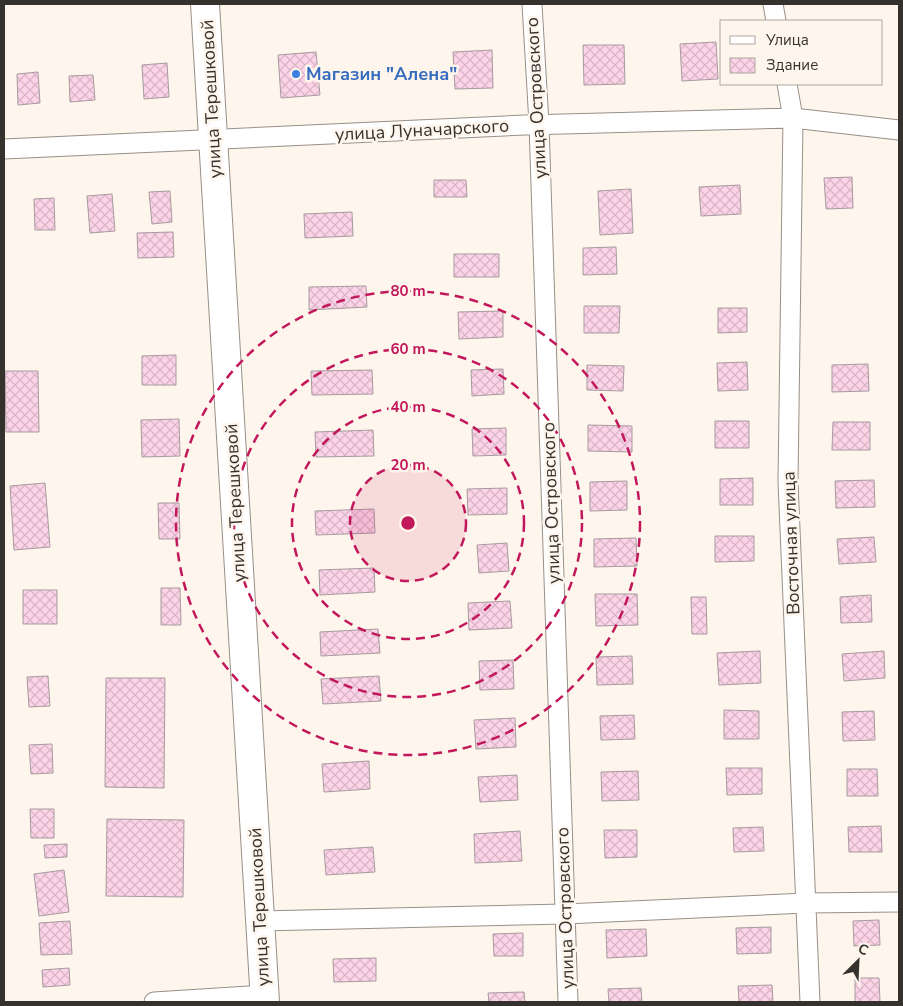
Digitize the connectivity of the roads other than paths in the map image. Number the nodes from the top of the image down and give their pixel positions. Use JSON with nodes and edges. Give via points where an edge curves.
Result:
{"nodes":[{"id":1,"x":205,"y":4,"type":"edge"},
{"id":2,"x":532,"y":4,"type":"edge"},
{"id":3,"x":773,"y":4,"type":"edge"},
{"id":4,"x":776,"y":20,"type":"edge"},
{"id":5,"x":787,"y":85,"type":"edge"},
{"id":6,"x":793,"y":118,"type":"junction"},
{"id":7,"x":539,"y":124,"type":"junction"},
{"id":8,"x":899,"y":130,"type":"edge"},
{"id":9,"x":213,"y":140,"type":"junction"},
{"id":10,"x":4,"y":149,"type":"edge"},
{"id":11,"x":899,"y":902,"type":"edge"},
{"id":12,"x":806,"y":903,"type":"junction"},
{"id":13,"x":565,"y":914,"type":"junction"},
{"id":14,"x":260,"y":921,"type":"junction"},
{"id":15,"x":264,"y":999,"type":"edge"},
{"id":16,"x":154,"y":1002,"type":"edge"},
{"id":17,"x":568,"y":1002,"type":"edge"},
{"id":18,"x":810,"y":1002,"type":"edge"}],
"edges":[{"from":1,"to":9,"type":"main road","name":"улица Терешковой"},
{"from":2,"to":7,"type":"street","name":"улица Островского"},
{"from":3,"to":4,"type":"street"},
{"from":5,"to":6,"type":"street","name":"Восточная улица"},
{"from":6,"to":7,"type":"street","name":"улица Луначарского"},
{"from":6,"to":8,"type":"street","name":"улица Луначарского"},
{"from":6,"to":12,"type":"street","name":"Восточная улица","via":[[788,482]]},
{"from":7,"to":9,"type":"street","name":"улица Луначарского"},
{"from":7,"to":13,"type":"street","name":"улица Островского"},
{"from":9,"to":10,"type":"street","name":"улица Луначарского"},
{"from":9,"to":14,"type":"main road","name":"улица Терешковой"},
{"from":11,"to":12,"type":"street"},
{"from":12,"to":13,"type":"street"},
{"from":12,"to":18,"type":"street","name":"Восточная улица"},
{"from":13,"to":14,"type":"street"},
{"from":13,"to":17,"type":"street","name":"улица Островского"},
{"from":14,"to":15,"type":"main road","name":"улица Терешковой"},
{"from":15,"to":16,"type":"street"}]}
